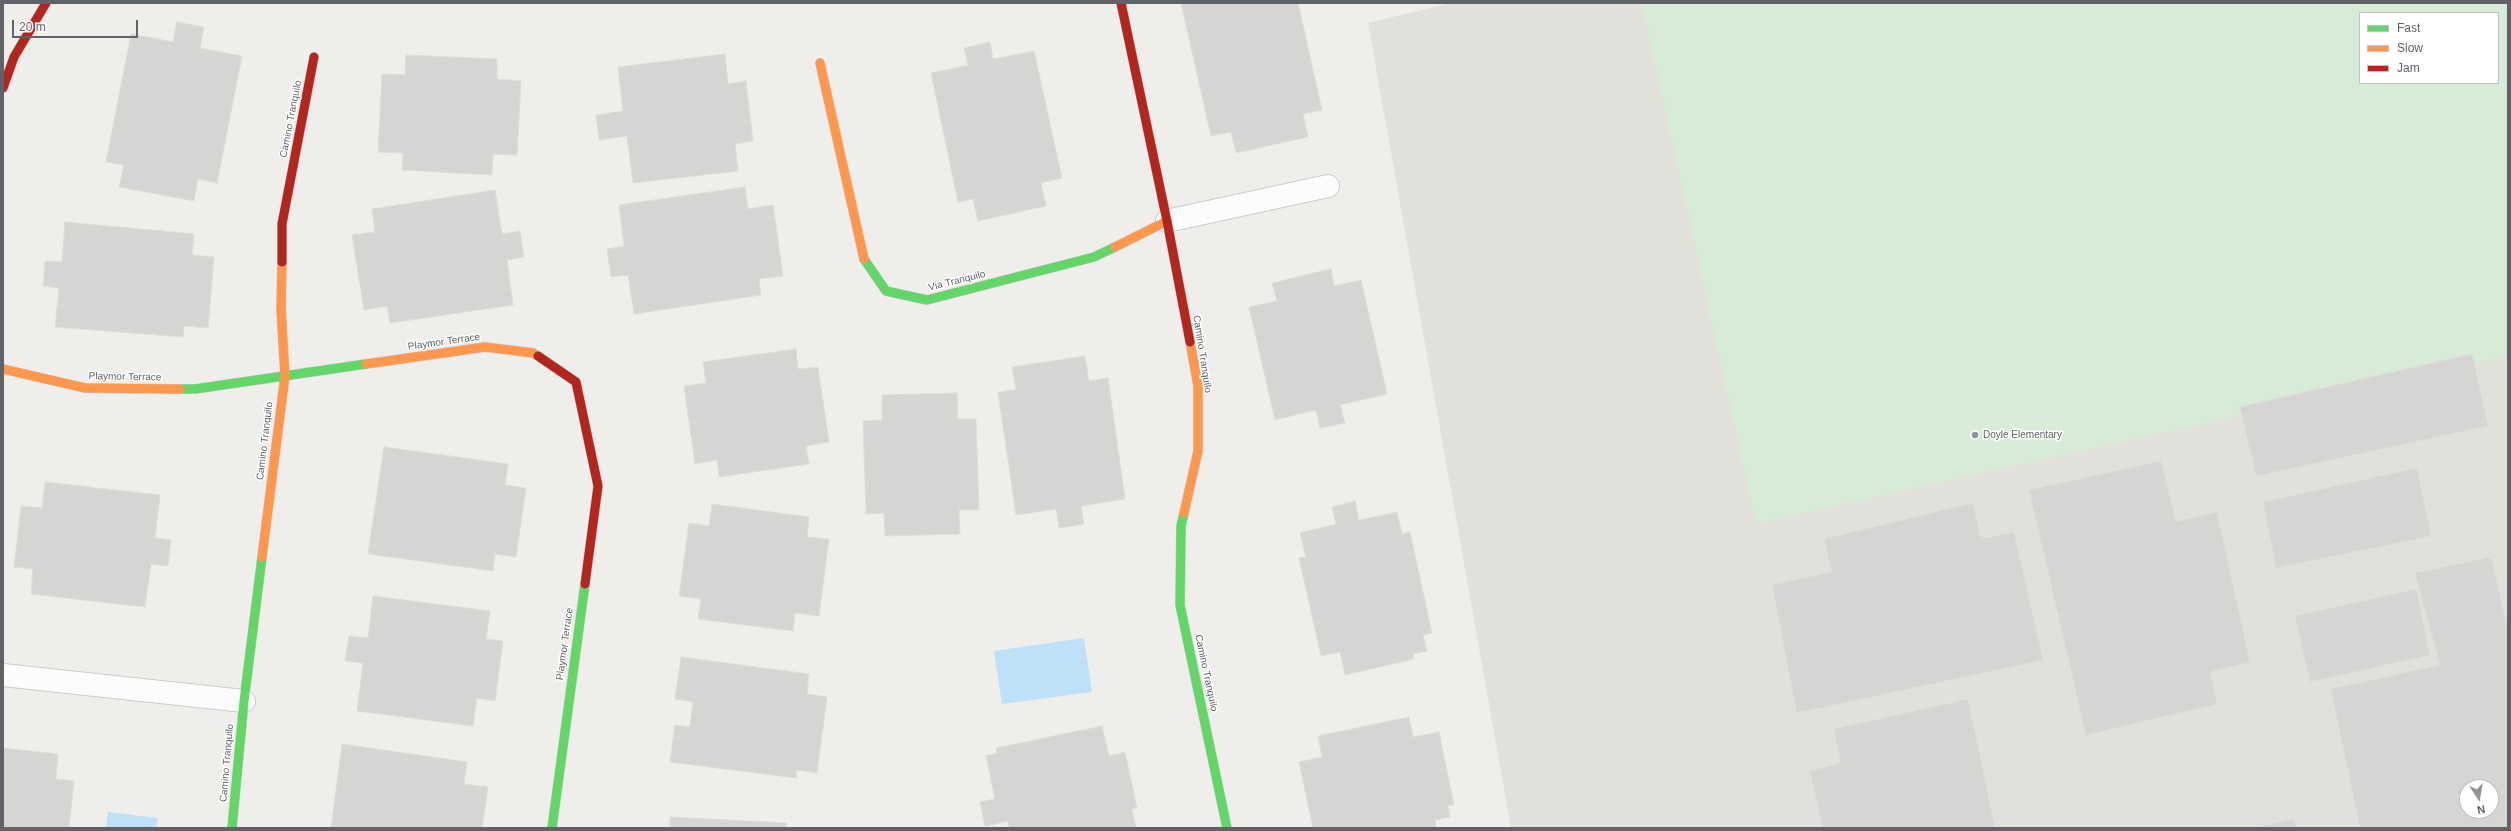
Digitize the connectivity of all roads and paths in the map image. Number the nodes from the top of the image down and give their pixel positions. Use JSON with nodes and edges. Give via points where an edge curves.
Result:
{"nodes":[{"id":1,"x":46,"y":3,"type":"edge"},
{"id":2,"x":1120,"y":3,"type":"edge"},
{"id":3,"x":314,"y":58,"type":"dead end"},
{"id":4,"x":820,"y":63,"type":"dead end"},
{"id":5,"x":3,"y":88,"type":"edge"},
{"id":6,"x":1328,"y":186,"type":"dead end"},
{"id":7,"x":1167,"y":221,"type":"junction"},
{"id":8,"x":3,"y":369,"type":"edge"},
{"id":9,"x":285,"y":376,"type":"junction"},
{"id":10,"x":3,"y":675,"type":"edge"},
{"id":11,"x":244,"y":701,"type":"junction"},
{"id":12,"x":232,"y":828,"type":"edge"},
{"id":13,"x":552,"y":828,"type":"edge"},
{"id":14,"x":1227,"y":828,"type":"edge"}],
"edges":[{"from":1,"to":5,"type":"street","via":[[14,57]]},
{"from":2,"to":7,"type":"street","name":"Camino Tranquilo"},
{"from":3,"to":9,"type":"street","name":"Camino Tranquilo","via":[[282,224],[281,309]]},
{"from":4,"to":7,"type":"street","name":"Via Tranquilo","via":[[864,259],[886,291],[927,300],[1094,257]]},
{"from":6,"to":7,"type":"lane"},
{"from":7,"to":14,"type":"street","name":"Camino Tranquilo","via":[[1198,386],[1198,451],[1181,526],[1180,605]]},
{"from":8,"to":9,"type":"street","name":"Playmor Terrace","via":[[85,388],[195,389]]},
{"from":9,"to":11,"type":"street","name":"Camino Tranquilo"},
{"from":9,"to":13,"type":"street","name":"Playmor Terrace","via":[[485,347],[533,353],[576,382],[598,486]]},
{"from":10,"to":11,"type":"lane"},
{"from":11,"to":12,"type":"street","name":"Camino Tranquilo"}]}
